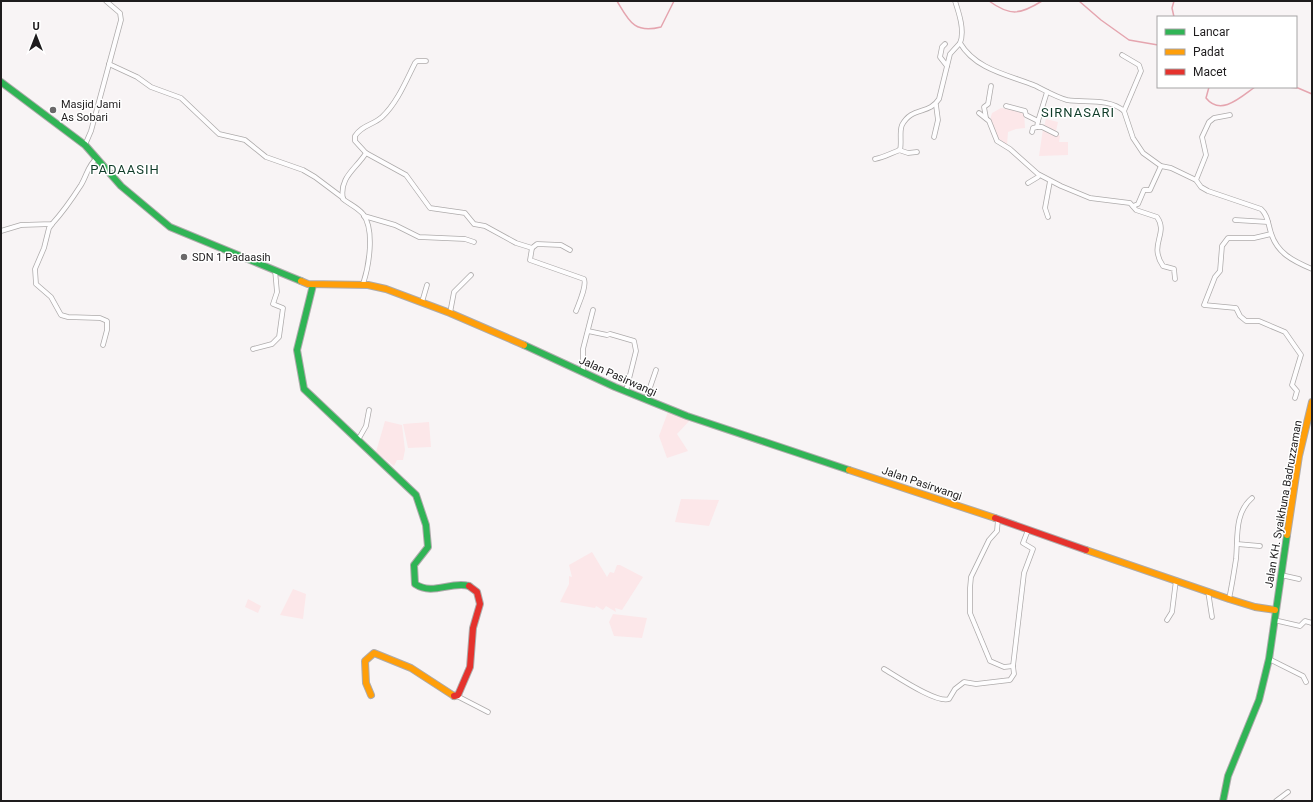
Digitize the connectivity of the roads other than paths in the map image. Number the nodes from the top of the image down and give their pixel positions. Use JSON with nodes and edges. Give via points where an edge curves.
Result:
{"nodes":[{"id":1,"x":106,"y":1,"type":"edge"},
{"id":2,"x":955,"y":1,"type":"edge"},
{"id":3,"x":960,"y":43,"type":"junction"},
{"id":4,"x":945,"y":44,"type":"dead end"},
{"id":5,"x":1122,"y":55,"type":"dead end"},
{"id":6,"x":426,"y":61,"type":"dead end"},
{"id":7,"x":109,"y":64,"type":"junction"},
{"id":8,"x":946,"y":66,"type":"junction"},
{"id":9,"x":1,"y":82,"type":"edge"},
{"id":10,"x":991,"y":86,"type":"dead end"},
{"id":11,"x":1047,"y":92,"type":"junction"},
{"id":12,"x":936,"y":104,"type":"junction"},
{"id":13,"x":1006,"y":106,"type":"dead end"},
{"id":14,"x":1124,"y":111,"type":"junction"},
{"id":15,"x":979,"y":114,"type":"dead end"},
{"id":16,"x":1230,"y":115,"type":"dead end"},
{"id":17,"x":985,"y":116,"type":"junction"},
{"id":18,"x":1038,"y":121,"type":"junction"},
{"id":19,"x":1037,"y":127,"type":"junction"},
{"id":20,"x":1032,"y":132,"type":"dead end"},
{"id":21,"x":1056,"y":134,"type":"dead end"},
{"id":22,"x":934,"y":138,"type":"dead end"},
{"id":23,"x":85,"y":145,"type":"junction"},
{"id":24,"x":899,"y":150,"type":"junction"},
{"id":25,"x":917,"y":152,"type":"dead end"},
{"id":26,"x":366,"y":153,"type":"junction"},
{"id":27,"x":97,"y":158,"type":"junction"},
{"id":28,"x":875,"y":159,"type":"dead end"},
{"id":29,"x":1161,"y":166,"type":"junction"},
{"id":30,"x":1038,"y":177,"type":"junction"},
{"id":31,"x":1196,"y":180,"type":"junction"},
{"id":32,"x":1050,"y":182,"type":"junction"},
{"id":33,"x":1028,"y":183,"type":"dead end"},
{"id":34,"x":343,"y":199,"type":"junction"},
{"id":35,"x":1133,"y":206,"type":"junction"},
{"id":36,"x":364,"y":216,"type":"junction"},
{"id":37,"x":1048,"y":217,"type":"dead end"},
{"id":38,"x":1235,"y":220,"type":"dead end"},
{"id":39,"x":1268,"y":222,"type":"junction"},
{"id":40,"x":52,"y":224,"type":"junction"},
{"id":41,"x":1,"y":231,"type":"edge"},
{"id":42,"x":1271,"y":234,"type":"junction"},
{"id":43,"x":474,"y":242,"type":"dead end"},
{"id":44,"x":532,"y":248,"type":"junction"},
{"id":45,"x":570,"y":250,"type":"dead end"},
{"id":46,"x":1312,"y":269,"type":"edge"},
{"id":47,"x":275,"y":270,"type":"junction"},
{"id":48,"x":471,"y":275,"type":"dead end"},
{"id":49,"x":1175,"y":279,"type":"dead end"},
{"id":50,"x":363,"y":284,"type":"junction"},
{"id":51,"x":313,"y":285,"type":"junction"},
{"id":52,"x":427,"y":285,"type":"dead end"},
{"id":53,"x":422,"y":302,"type":"junction"},
{"id":54,"x":576,"y":310,"type":"dead end"},
{"id":55,"x":593,"y":310,"type":"dead end"},
{"id":56,"x":450,"y":313,"type":"junction"},
{"id":57,"x":588,"y":331,"type":"junction"},
{"id":58,"x":103,"y":345,"type":"dead end"},
{"id":59,"x":253,"y":349,"type":"dead end"},
{"id":60,"x":656,"y":370,"type":"dead end"},
{"id":61,"x":583,"y":371,"type":"junction"},
{"id":62,"x":626,"y":392,"type":"junction"},
{"id":63,"x":1295,"y":398,"type":"dead end"},
{"id":64,"x":646,"y":399,"type":"junction"},
{"id":65,"x":1312,"y":402,"type":"edge"},
{"id":66,"x":370,"y":410,"type":"dead end"},
{"id":67,"x":358,"y":440,"type":"junction"},
{"id":68,"x":1252,"y":498,"type":"dead end"},
{"id":69,"x":998,"y":519,"type":"junction"},
{"id":70,"x":1028,"y":530,"type":"junction"},
{"id":71,"x":1237,"y":544,"type":"junction"},
{"id":72,"x":1260,"y":546,"type":"dead end"},
{"id":73,"x":1280,"y":575,"type":"junction"},
{"id":74,"x":1176,"y":580,"type":"junction"},
{"id":75,"x":1299,"y":580,"type":"dead end"},
{"id":76,"x":1208,"y":591,"type":"junction"},
{"id":77,"x":1229,"y":599,"type":"junction"},
{"id":78,"x":1275,"y":610,"type":"junction"},
{"id":79,"x":1212,"y":617,"type":"dead end"},
{"id":80,"x":1167,"y":620,"type":"dead end"},
{"id":81,"x":1274,"y":620,"type":"junction"},
{"id":82,"x":1312,"y":623,"type":"edge"},
{"id":83,"x":1269,"y":659,"type":"junction"},
{"id":84,"x":1013,"y":666,"type":"junction"},
{"id":85,"x":884,"y":669,"type":"dead end"},
{"id":86,"x":1306,"y":682,"type":"dead end"},
{"id":87,"x":372,"y":695,"type":"dead end"},
{"id":88,"x":457,"y":696,"type":"junction"},
{"id":89,"x":488,"y":712,"type":"dead end"},
{"id":90,"x":1288,"y":792,"type":"dead end"},
{"id":91,"x":1223,"y":801,"type":"edge"},
{"id":92,"x":1276,"y":801,"type":"edge"}],
"edges":[{"from":1,"to":7,"type":"street","via":[[120,13],[121,17],[118,38]]},
{"from":2,"to":3,"type":"street","via":[[961,28]]},
{"from":3,"to":8,"type":"street","via":[[950,54]]},
{"from":3,"to":11,"type":"street","via":[[967,54],[980,64]]},
{"from":4,"to":8,"type":"street","via":[[940,57]]},
{"from":5,"to":14,"type":"street","via":[[1138,65],[1141,71]]},
{"from":6,"to":26,"type":"street","via":[[415,63],[399,95],[383,117],[361,128],[355,136],[355,141]]},
{"from":7,"to":23,"type":"street"},
{"from":7,"to":34,"type":"street","via":[[151,87],[184,100],[218,134],[246,140],[266,157],[316,177]]},
{"from":8,"to":12,"type":"street"},
{"from":9,"to":23,"type":"street","name":"Jalan Pasirwangi"},
{"from":10,"to":17,"type":"street","via":[[988,104],[984,107]]},
{"from":11,"to":14,"type":"street","via":[[1067,100],[1108,104]]},
{"from":11,"to":18,"type":"street"},
{"from":12,"to":22,"type":"street","via":[[938,120]]},
{"from":12,"to":24,"type":"street","via":[[912,113],[903,124]]},
{"from":13,"to":18,"type":"street","via":[[1025,111],[1026,115]]},
{"from":14,"to":29,"type":"street","via":[[1137,146],[1148,158]]},
{"from":15,"to":17,"type":"street"},
{"from":16,"to":31,"type":"street","via":[[1214,118],[1209,122],[1202,137],[1206,155]]},
{"from":17,"to":30,"type":"street","via":[[995,142]]},
{"from":17,"to":32,"type":"street","via":[[997,141]]},
{"from":18,"to":19,"type":"street"},
{"from":19,"to":20,"type":"street","via":[[1033,128]]},
{"from":19,"to":21,"type":"street"},
{"from":23,"to":27,"type":"street","name":"Jalan Pasirwangi"},
{"from":24,"to":25,"type":"street"},
{"from":24,"to":28,"type":"street"},
{"from":26,"to":34,"type":"street","via":[[344,180]]},
{"from":26,"to":44,"type":"street","via":[[406,175],[430,208],[465,213],[474,224],[485,226],[516,243]]},
{"from":27,"to":40,"type":"street","via":[[89,166],[85,178],[68,205]]},
{"from":27,"to":47,"type":"street","name":"Jalan Pasirwangi","via":[[121,186],[170,227]]},
{"from":29,"to":31,"type":"street"},
{"from":29,"to":35,"type":"street","via":[[1150,190],[1144,190],[1138,204]]},
{"from":30,"to":32,"type":"street"},
{"from":30,"to":33,"type":"street"},
{"from":31,"to":39,"type":"street","via":[[1208,191],[1257,207],[1264,212]]},
{"from":32,"to":35,"type":"street","via":[[1090,198],[1130,203]]},
{"from":32,"to":37,"type":"street","via":[[1045,208]]},
{"from":34,"to":36,"type":"street"},
{"from":35,"to":49,"type":"street","via":[[1136,210],[1158,218],[1161,231],[1156,244],[1157,256],[1163,266],[1174,269]]},
{"from":36,"to":43,"type":"street","via":[[420,236]]},
{"from":36,"to":50,"type":"street","via":[[368,224],[369,247]]},
{"from":38,"to":39,"type":"street"},
{"from":39,"to":42,"type":"street"},
{"from":40,"to":41,"type":"street","via":[[21,225]]},
{"from":40,"to":58,"type":"street","via":[[35,269],[36,284],[51,297],[61,315],[100,318],[107,321]]},
{"from":42,"to":46,"type":"street","via":[[1288,258]]},
{"from":42,"to":63,"type":"street","via":[[1254,238],[1228,238],[1222,246],[1220,271],[1204,305],[1236,308],[1246,321],[1259,321],[1287,334],[1301,355],[1292,385],[1297,391]]},
{"from":44,"to":45,"type":"street","via":[[537,244],[561,245]]},
{"from":44,"to":54,"type":"street","via":[[530,260],[584,279],[584,291]]},
{"from":47,"to":51,"type":"street","name":"Jalan Pasirwangi"},
{"from":47,"to":59,"type":"street","via":[[277,292],[273,304],[283,308],[280,334],[272,344]]},
{"from":48,"to":56,"type":"street","via":[[454,292]]},
{"from":50,"to":51,"type":"street","name":"Jalan Pasirwangi"},
{"from":50,"to":53,"type":"street","name":"Jalan Pasirwangi","via":[[381,287]]},
{"from":51,"to":67,"type":"street","via":[[297,350],[302,385],[308,395]]},
{"from":52,"to":53,"type":"street"},
{"from":53,"to":56,"type":"street","name":"Jalan Pasirwangi"},
{"from":55,"to":57,"type":"street"},
{"from":56,"to":61,"type":"street","name":"Jalan Pasirwangi"},
{"from":57,"to":61,"type":"street","via":[[583,349]]},
{"from":57,"to":62,"type":"street","via":[[634,341],[636,351]]},
{"from":60,"to":64,"type":"street"},
{"from":61,"to":62,"type":"street","name":"Jalan Pasirwangi"},
{"from":62,"to":64,"type":"street","name":"Jalan Pasirwangi"},
{"from":64,"to":69,"type":"street","name":"Jalan Pasirwangi","via":[[687,416]]},
{"from":65,"to":73,"type":"street","name":"Jalan KH. Syaikhuna Badruzzaman","via":[[1299,456]]},
{"from":66,"to":67,"type":"street","via":[[366,426]]},
{"from":67,"to":88,"type":"street","via":[[419,500],[426,525],[428,547],[414,565],[415,584],[422,589],[463,584],[471,586],[478,594],[480,602],[474,625],[471,662],[465,682]]},
{"from":68,"to":71,"type":"street","via":[[1242,512],[1236,534]]},
{"from":69,"to":70,"type":"street","name":"Jalan Pasirwangi"},
{"from":69,"to":84,"type":"street","via":[[997,531],[989,540],[971,580],[970,613],[990,661],[1004,667]]},
{"from":70,"to":74,"type":"street","name":"Jalan Pasirwangi"},
{"from":70,"to":84,"type":"street","via":[[1023,543],[1033,549],[1024,573]]},
{"from":71,"to":72,"type":"street"},
{"from":71,"to":77,"type":"street"},
{"from":73,"to":75,"type":"street"},
{"from":73,"to":78,"type":"street","name":"Jalan KH. Syaikhuna Badruzzaman"},
{"from":74,"to":76,"type":"street","name":"Jalan Pasirwangi"},
{"from":74,"to":80,"type":"street","via":[[1172,612]]},
{"from":76,"to":77,"type":"street","name":"Jalan Pasirwangi"},
{"from":76,"to":79,"type":"street"},
{"from":77,"to":78,"type":"street","name":"Jalan Pasirwangi"},
{"from":78,"to":81,"type":"street","name":"Jalan KH. Syaikhuna Badruzzaman"},
{"from":81,"to":82,"type":"street","via":[[1300,626],[1305,621]]},
{"from":81,"to":83,"type":"street","name":"Jalan KH. Syaikhuna Badruzzaman"},
{"from":83,"to":86,"type":"street","via":[[1303,676]]},
{"from":83,"to":91,"type":"street","name":"Jalan KH. Syaikhuna Badruzzaman","via":[[1259,700],[1228,776]]},
{"from":84,"to":85,"type":"street","via":[[1014,674],[1008,682],[964,682],[957,687],[951,698],[946,700],[919,689]]},
{"from":87,"to":88,"type":"street","via":[[366,683],[365,661],[374,653],[411,668],[450,695]]},
{"from":88,"to":89,"type":"street"},
{"from":90,"to":92,"type":"street"}]}
